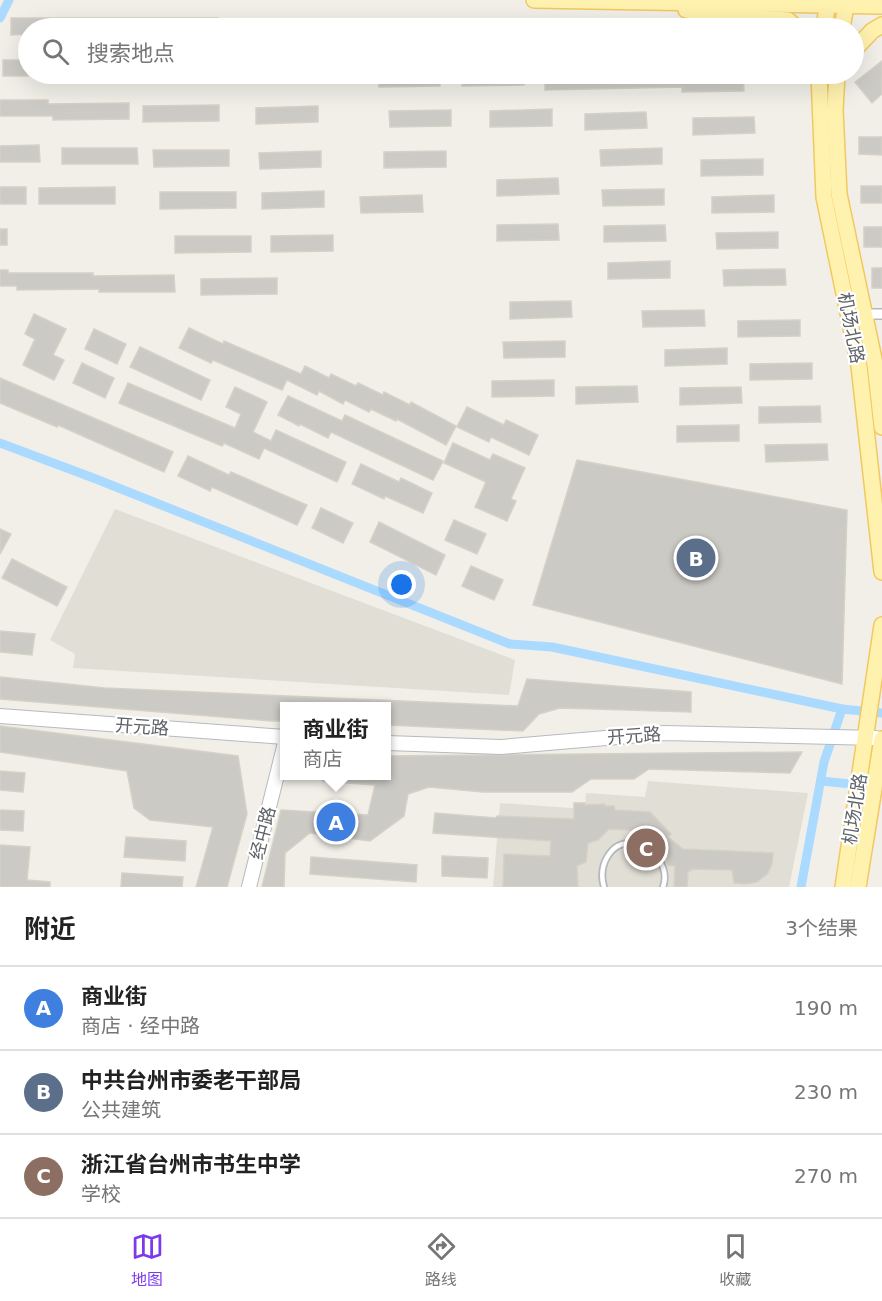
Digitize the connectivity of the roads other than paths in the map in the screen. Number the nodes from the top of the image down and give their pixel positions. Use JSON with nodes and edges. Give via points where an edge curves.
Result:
{"nodes":[{"id":1,"x":534,"y":0,"type":"edge"},
{"id":2,"x":666,"y":3,"type":"junction"},
{"id":3,"x":826,"y":3,"type":"edge"},
{"id":4,"x":846,"y":3,"type":"edge"},
{"id":5,"x":882,"y":6,"type":"edge"},
{"id":6,"x":752,"y":18,"type":"edge"},
{"id":7,"x":825,"y":18,"type":"edge"},
{"id":8,"x":844,"y":18,"type":"edge"},
{"id":9,"x":882,"y":25,"type":"edge"},
{"id":10,"x":864,"y":38,"type":"edge"},
{"id":11,"x":820,"y":84,"type":"edge"},
{"id":12,"x":837,"y":84,"type":"edge"},
{"id":13,"x":865,"y":314,"type":"junction"},
{"id":14,"x":882,"y":314,"type":"edge"},
{"id":15,"x":882,"y":427,"type":"edge"},
{"id":16,"x":882,"y":572,"type":"edge"},
{"id":17,"x":882,"y":625,"type":"edge"},
{"id":18,"x":0,"y":716,"type":"edge"},
{"id":19,"x":280,"y":736,"type":"edge"},
{"id":20,"x":871,"y":738,"type":"edge"},
{"id":21,"x":391,"y":743,"type":"edge"},
{"id":22,"x":280,"y":763,"type":"edge"},
{"id":23,"x":249,"y":887,"type":"edge"},
{"id":24,"x":604,"y":887,"type":"edge"},
{"id":25,"x":663,"y":887,"type":"edge"},
{"id":26,"x":843,"y":887,"type":"edge"},
{"id":27,"x":858,"y":887,"type":"edge"}],
"edges":[{"from":1,"to":2,"type":"main road"},
{"from":2,"to":3,"type":"main road"},
{"from":2,"to":6,"type":"main road","via":[[691,12]]},
{"from":3,"to":4,"type":"main road"},
{"from":3,"to":7,"type":"main road"},
{"from":4,"to":5,"type":"main road"},
{"from":4,"to":8,"type":"main road"},
{"from":9,"to":10,"type":"main road"},
{"from":11,"to":16,"type":"main road","name":"机场北路","via":[[824,197],[860,366]]},
{"from":12,"to":13,"type":"main road","name":"机场北路","via":[[839,194]]},
{"from":13,"to":14,"type":"street"},
{"from":13,"to":15,"type":"main road","name":"机场北路"},
{"from":17,"to":20,"type":"main road","name":"机场北路"},
{"from":18,"to":19,"type":"main road","name":"开元路"},
{"from":20,"to":21,"type":"main road","name":"开元路","via":[[664,733],[501,747]]},
{"from":20,"to":26,"type":"main road","name":"机场北路"},
{"from":20,"to":27,"type":"main road","name":"机场北路"},
{"from":22,"to":23,"type":"main road","name":"经中路"},
{"from":24,"to":25,"type":"lane","via":[[602,866],[618,848],[631,843],[644,846],[657,857],[664,870]]}]}
